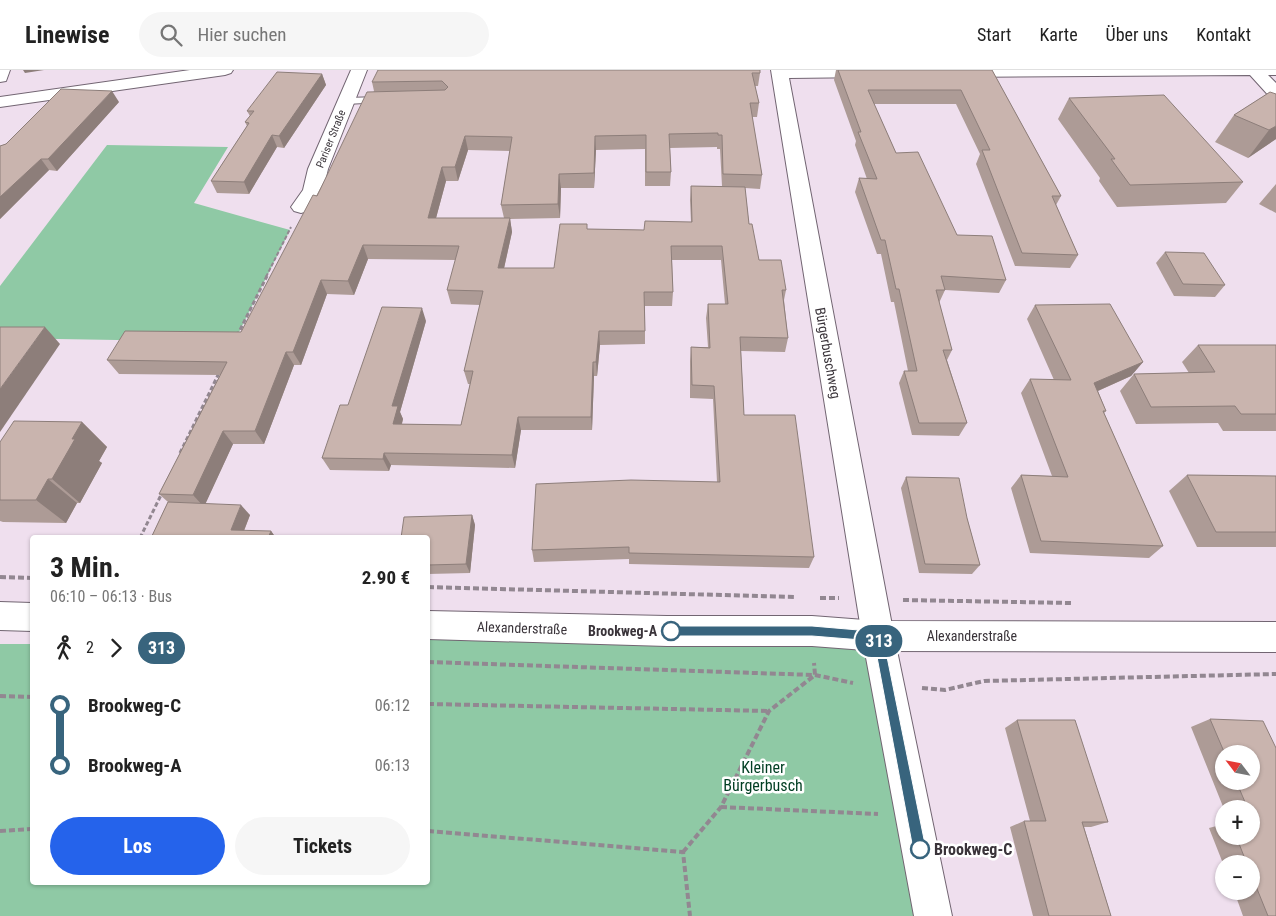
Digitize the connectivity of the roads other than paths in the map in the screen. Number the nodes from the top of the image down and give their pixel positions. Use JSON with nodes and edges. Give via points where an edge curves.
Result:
{"nodes":[{"id":1,"x":2,"y":70,"type":"edge"},
{"id":2,"x":225,"y":70,"type":"edge"},
{"id":3,"x":360,"y":70,"type":"edge"},
{"id":4,"x":1254,"y":70,"type":"edge"},
{"id":5,"x":1276,"y":70,"type":"edge"},
{"id":6,"x":779,"y":71,"type":"edge"},
{"id":7,"x":1071,"y":71,"type":"edge"},
{"id":8,"x":887,"y":72,"type":"edge"},
{"id":9,"x":935,"y":72,"type":"edge"},
{"id":10,"x":0,"y":77,"type":"edge"},
{"id":11,"x":1276,"y":93,"type":"edge"},
{"id":12,"x":60,"y":94,"type":"junction"},
{"id":13,"x":388,"y":100,"type":"edge"},
{"id":14,"x":346,"y":101,"type":"junction"},
{"id":15,"x":0,"y":102,"type":"edge"},
{"id":16,"x":40,"y":114,"type":"edge"},
{"id":17,"x":301,"y":207,"type":"road end"},
{"id":18,"x":0,"y":616,"type":"edge"},
{"id":19,"x":30,"y":616,"type":"edge"},
{"id":20,"x":430,"y":626,"type":"edge"},
{"id":21,"x":878,"y":636,"type":"junction"},
{"id":22,"x":1276,"y":637,"type":"edge"},
{"id":23,"x":933,"y":916,"type":"edge"}],
"edges":[{"from":1,"to":10,"type":"street"},
{"from":2,"to":12,"type":"street"},
{"from":3,"to":14,"type":"street","name":"Pariser Straße"},
{"from":4,"to":5,"type":"street"},
{"from":4,"to":7,"type":"street"},
{"from":4,"to":11,"type":"street"},
{"from":6,"to":8,"type":"street"},
{"from":6,"to":21,"type":"street","name":"Bürgerbuschweg"},
{"from":7,"to":9,"type":"street"},
{"from":12,"to":15,"type":"street"},
{"from":12,"to":16,"type":"street"},
{"from":13,"to":14,"type":"lane"},
{"from":14,"to":17,"type":"street","name":"Pariser Straße","via":[[318,168],[313,190]]},
{"from":18,"to":19,"type":"street"},
{"from":20,"to":21,"type":"street","name":"Alexanderstraße","via":[[812,631]]},
{"from":21,"to":22,"type":"street","name":"Alexanderstraße"},
{"from":21,"to":23,"type":"street","name":"Bürgerbuschweg"}]}
